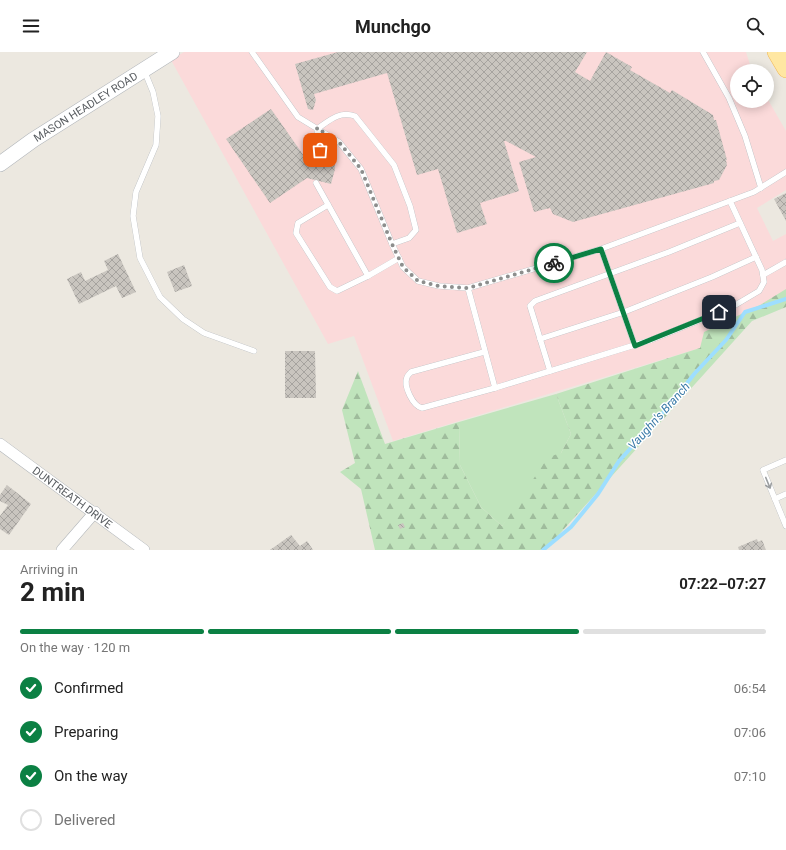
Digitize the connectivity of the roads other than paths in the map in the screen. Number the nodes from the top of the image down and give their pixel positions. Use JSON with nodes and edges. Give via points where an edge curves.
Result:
{"nodes":[{"id":1,"x":172,"y":52,"type":"edge"},
{"id":2,"x":253,"y":52,"type":"edge"},
{"id":3,"x":703,"y":52,"type":"edge"},
{"id":4,"x":144,"y":70,"type":"junction"},
{"id":5,"x":317,"y":128,"type":"junction"},
{"id":6,"x":320,"y":150,"type":"dead end"},
{"id":7,"x":0,"y":164,"type":"edge"},
{"id":8,"x":786,"y":172,"type":"edge"},
{"id":9,"x":316,"y":183,"type":"dead end"},
{"id":10,"x":761,"y":188,"type":"junction"},
{"id":11,"x":730,"y":201,"type":"junction"},
{"id":12,"x":328,"y":205,"type":"junction"},
{"id":13,"x":740,"y":223,"type":"junction"},
{"id":14,"x":392,"y":244,"type":"junction"},
{"id":15,"x":601,"y":249,"type":"junction"},
{"id":16,"x":756,"y":257,"type":"junction"},
{"id":17,"x":399,"y":258,"type":"junction"},
{"id":18,"x":786,"y":262,"type":"edge"},
{"id":19,"x":610,"y":274,"type":"junction"},
{"id":20,"x":763,"y":275,"type":"junction"},
{"id":21,"x":368,"y":276,"type":"junction"},
{"id":22,"x":468,"y":288,"type":"junction"},
{"id":23,"x":624,"y":312,"type":"junction"},
{"id":24,"x":540,"y":339,"type":"junction"},
{"id":25,"x":635,"y":346,"type":"junction"},
{"id":26,"x":254,"y":351,"type":"dead end"},
{"id":27,"x":484,"y":352,"type":"junction"},
{"id":28,"x":550,"y":372,"type":"junction"},
{"id":29,"x":495,"y":388,"type":"junction"},
{"id":30,"x":0,"y":444,"type":"edge"},
{"id":31,"x":786,"y":460,"type":"edge"},
{"id":32,"x":786,"y":494,"type":"edge"},
{"id":33,"x":775,"y":499,"type":"junction"},
{"id":34,"x":95,"y":512,"type":"junction"},
{"id":35,"x":786,"y":526,"type":"edge"},
{"id":36,"x":62,"y":550,"type":"edge"},
{"id":37,"x":144,"y":550,"type":"edge"}],
"edges":[{"from":1,"to":4,"type":"main road","name":"MASON HEADLEY ROAD"},
{"from":2,"to":5,"type":"lane","via":[[298,117]]},
{"from":3,"to":10,"type":"lane","via":[[729,98],[745,136]]},
{"from":4,"to":7,"type":"main road","name":"MASON HEADLEY ROAD","via":[[33,140]]},
{"from":4,"to":26,"type":"lane","via":[[153,92],[158,116],[156,145],[136,192],[133,216],[140,258],[160,297],[183,319],[204,333]]},
{"from":5,"to":6,"type":"lane"},
{"from":5,"to":14,"type":"lane","via":[[339,142],[361,169]]},
{"from":5,"to":14,"type":"lane","via":[[335,116],[355,116],[394,165],[410,206],[416,230],[409,238]]},
{"from":8,"to":10,"type":"lane"},
{"from":9,"to":12,"type":"lane"},
{"from":10,"to":11,"type":"lane"},
{"from":11,"to":13,"type":"lane"},
{"from":11,"to":15,"type":"lane"},
{"from":12,"to":21,"type":"lane"},
{"from":12,"to":21,"type":"lane","via":[[298,223],[296,233],[330,287],[337,291]]},
{"from":13,"to":16,"type":"lane"},
{"from":13,"to":19,"type":"lane"},
{"from":14,"to":17,"type":"lane"},
{"from":15,"to":19,"type":"lane"},
{"from":15,"to":22,"type":"lane"},
{"from":16,"to":20,"type":"lane"},
{"from":16,"to":23,"type":"lane"},
{"from":17,"to":21,"type":"lane"},
{"from":17,"to":22,"type":"lane","via":[[403,267],[418,281],[439,286]]},
{"from":18,"to":20,"type":"lane"},
{"from":19,"to":23,"type":"lane"},
{"from":19,"to":24,"type":"lane","via":[[535,301],[530,306]]},
{"from":20,"to":25,"type":"lane","via":[[764,282],[759,291],[732,307]]},
{"from":22,"to":27,"type":"lane"},
{"from":23,"to":24,"type":"lane"},
{"from":23,"to":25,"type":"lane"},
{"from":24,"to":28,"type":"lane"},
{"from":25,"to":28,"type":"lane"},
{"from":27,"to":29,"type":"lane"},
{"from":27,"to":29,"type":"lane","via":[[411,372],[406,382],[412,402],[422,408]]},
{"from":28,"to":29,"type":"lane"},
{"from":30,"to":34,"type":"street","name":"DUNTREATH DRIVE"},
{"from":31,"to":33,"type":"lane","one_way":true,"via":[[763,470]]},
{"from":32,"to":33,"type":"lane"},
{"from":33,"to":35,"type":"lane"},
{"from":34,"to":36,"type":"street"},
{"from":34,"to":37,"type":"street","name":"DUNTREATH DRIVE"}]}
